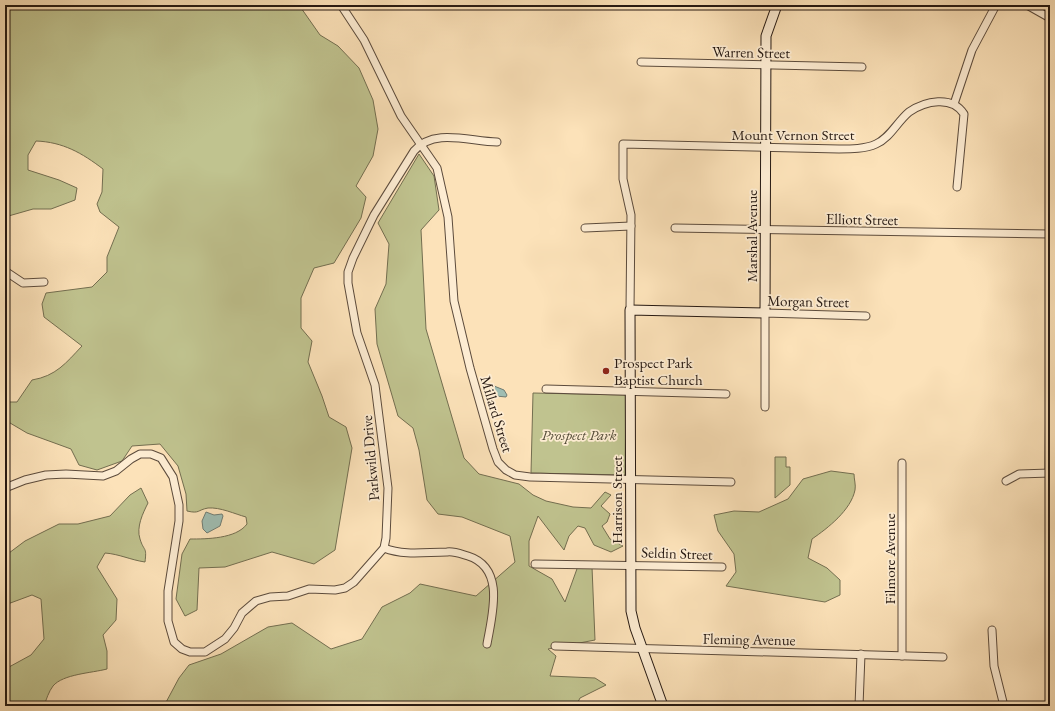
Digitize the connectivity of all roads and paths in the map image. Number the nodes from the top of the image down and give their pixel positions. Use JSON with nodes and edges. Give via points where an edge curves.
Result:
{"nodes":[{"id":1,"x":341,"y":5,"type":"edge"},
{"id":2,"x":776,"y":5,"type":"edge"},
{"id":3,"x":996,"y":5,"type":"edge"},
{"id":4,"x":1027,"y":5,"type":"edge"},
{"id":5,"x":1050,"y":18,"type":"edge"},
{"id":6,"x":641,"y":62,"type":"dead end"},
{"id":7,"x":765,"y":65,"type":"junction"},
{"id":8,"x":862,"y":67,"type":"dead end"},
{"id":9,"x":954,"y":104,"type":"junction"},
{"id":10,"x":497,"y":142,"type":"dead end"},
{"id":11,"x":421,"y":144,"type":"junction"},
{"id":12,"x":623,"y":144,"type":"joint"},
{"id":13,"x":765,"y":148,"type":"junction"},
{"id":14,"x":957,"y":187,"type":"dead end"},
{"id":15,"x":631,"y":226,"type":"junction"},
{"id":16,"x":586,"y":228,"type":"dead end"},
{"id":17,"x":675,"y":228,"type":"dead end"},
{"id":18,"x":765,"y":230,"type":"junction"},
{"id":19,"x":1050,"y":234,"type":"edge"},
{"id":20,"x":5,"y":271,"type":"edge"},
{"id":21,"x":44,"y":282,"type":"dead end"},
{"id":22,"x":630,"y":310,"type":"junction"},
{"id":23,"x":765,"y":314,"type":"junction"},
{"id":24,"x":866,"y":316,"type":"dead end"},
{"id":25,"x":1050,"y":374,"type":"edge"},
{"id":26,"x":546,"y":389,"type":"dead end"},
{"id":27,"x":630,"y":392,"type":"junction"},
{"id":28,"x":726,"y":394,"type":"dead end"},
{"id":29,"x":765,"y":407,"type":"dead end"},
{"id":30,"x":902,"y":463,"type":"dead end"},
{"id":31,"x":1050,"y":473,"type":"edge"},
{"id":32,"x":630,"y":479,"type":"junction"},
{"id":33,"x":1006,"y":480,"type":"dead end"},
{"id":34,"x":731,"y":482,"type":"dead end"},
{"id":35,"x":5,"y":488,"type":"edge"},
{"id":36,"x":384,"y":548,"type":"junction"},
{"id":37,"x":535,"y":564,"type":"dead end"},
{"id":38,"x":630,"y":564,"type":"junction"},
{"id":39,"x":722,"y":567,"type":"dead end"},
{"id":40,"x":992,"y":630,"type":"dead end"},
{"id":41,"x":487,"y":644,"type":"dead end"},
{"id":42,"x":555,"y":646,"type":"dead end"},
{"id":43,"x":643,"y":649,"type":"junction"},
{"id":44,"x":861,"y":654,"type":"junction"},
{"id":45,"x":902,"y":656,"type":"junction"},
{"id":46,"x":943,"y":658,"type":"dead end"},
{"id":47,"x":663,"y":706,"type":"edge"},
{"id":48,"x":859,"y":706,"type":"edge"},
{"id":49,"x":1004,"y":706,"type":"edge"}],
"edges":[{"from":1,"to":11,"type":"street","name":"Millard Street","via":[[364,40],[401,116]]},
{"from":2,"to":7,"type":"street","name":"Marshal Avenue","via":[[766,36]]},
{"from":3,"to":9,"type":"street","via":[[972,50]]},
{"from":4,"to":5,"type":"street"},
{"from":6,"to":7,"type":"street","name":"Warren Street"},
{"from":7,"to":8,"type":"street","name":"Warren Street"},
{"from":7,"to":13,"type":"street","name":"Marshal Avenue"},
{"from":9,"to":13,"type":"street","name":"Mount Vernon Street","via":[[942,101],[917,108],[901,119],[880,142],[868,147]]},
{"from":9,"to":14,"type":"street","via":[[964,114]]},
{"from":10,"to":11,"type":"street","via":[[444,137]]},
{"from":11,"to":32,"type":"street","name":"Millard Street","via":[[439,173],[448,217],[454,301],[473,381],[498,462],[510,473],[530,477]]},
{"from":11,"to":36,"type":"street","name":"Parkwild Drive","via":[[414,151],[374,216],[352,258],[348,272],[360,341],[375,385],[387,474]]},
{"from":12,"to":13,"type":"street","name":"Mount Vernon Street"},
{"from":12,"to":15,"type":"street","name":"Harrison Street","via":[[623,179],[630,208]]},
{"from":13,"to":18,"type":"street","name":"Marshal Avenue"},
{"from":15,"to":16,"type":"street"},
{"from":15,"to":22,"type":"street","name":"Harrison Street"},
{"from":17,"to":18,"type":"street","name":"Elliott Street"},
{"from":18,"to":19,"type":"street","name":"Elliott Street"},
{"from":18,"to":23,"type":"street","name":"Marshal Avenue"},
{"from":20,"to":21,"type":"street","via":[[23,283]]},
{"from":22,"to":23,"type":"street","name":"Morgan Street"},
{"from":22,"to":27,"type":"street","name":"Harrison Street"},
{"from":23,"to":24,"type":"street","name":"Morgan Street"},
{"from":23,"to":29,"type":"street","name":"Marshal Avenue"},
{"from":25,"to":31,"type":"street"},
{"from":26,"to":27,"type":"street"},
{"from":27,"to":28,"type":"street"},
{"from":27,"to":32,"type":"street","name":"Harrison Street"},
{"from":30,"to":45,"type":"street","name":"Filmore Avenue"},
{"from":31,"to":33,"type":"street","via":[[1019,474]]},
{"from":32,"to":34,"type":"street","name":"Millard Street"},
{"from":32,"to":38,"type":"street","name":"Harrison Street"},
{"from":35,"to":36,"type":"street","via":[[46,475],[103,476],[116,471],[140,454],[151,454],[161,458],[173,477],[180,521],[168,591],[169,626],[178,646],[193,653],[209,650],[225,639],[245,610],[256,601],[288,596],[309,589],[335,590],[350,585]]},
{"from":36,"to":41,"type":"street","via":[[406,553],[454,552],[472,557],[485,566],[491,575],[494,594]]},
{"from":37,"to":38,"type":"street","name":"Seldin Street"},
{"from":38,"to":39,"type":"street","name":"Seldin Street"},
{"from":38,"to":43,"type":"street","name":"Harrison Street","via":[[631,611]]},
{"from":40,"to":49,"type":"street","via":[[994,666]]},
{"from":42,"to":43,"type":"street","name":"Fleming Avenue"},
{"from":43,"to":44,"type":"street","name":"Fleming Avenue"},
{"from":43,"to":47,"type":"street","name":"Harrison Street"},
{"from":44,"to":45,"type":"street","name":"Fleming Avenue"},
{"from":44,"to":48,"type":"street"},
{"from":45,"to":46,"type":"street","name":"Fleming Avenue"}]}
